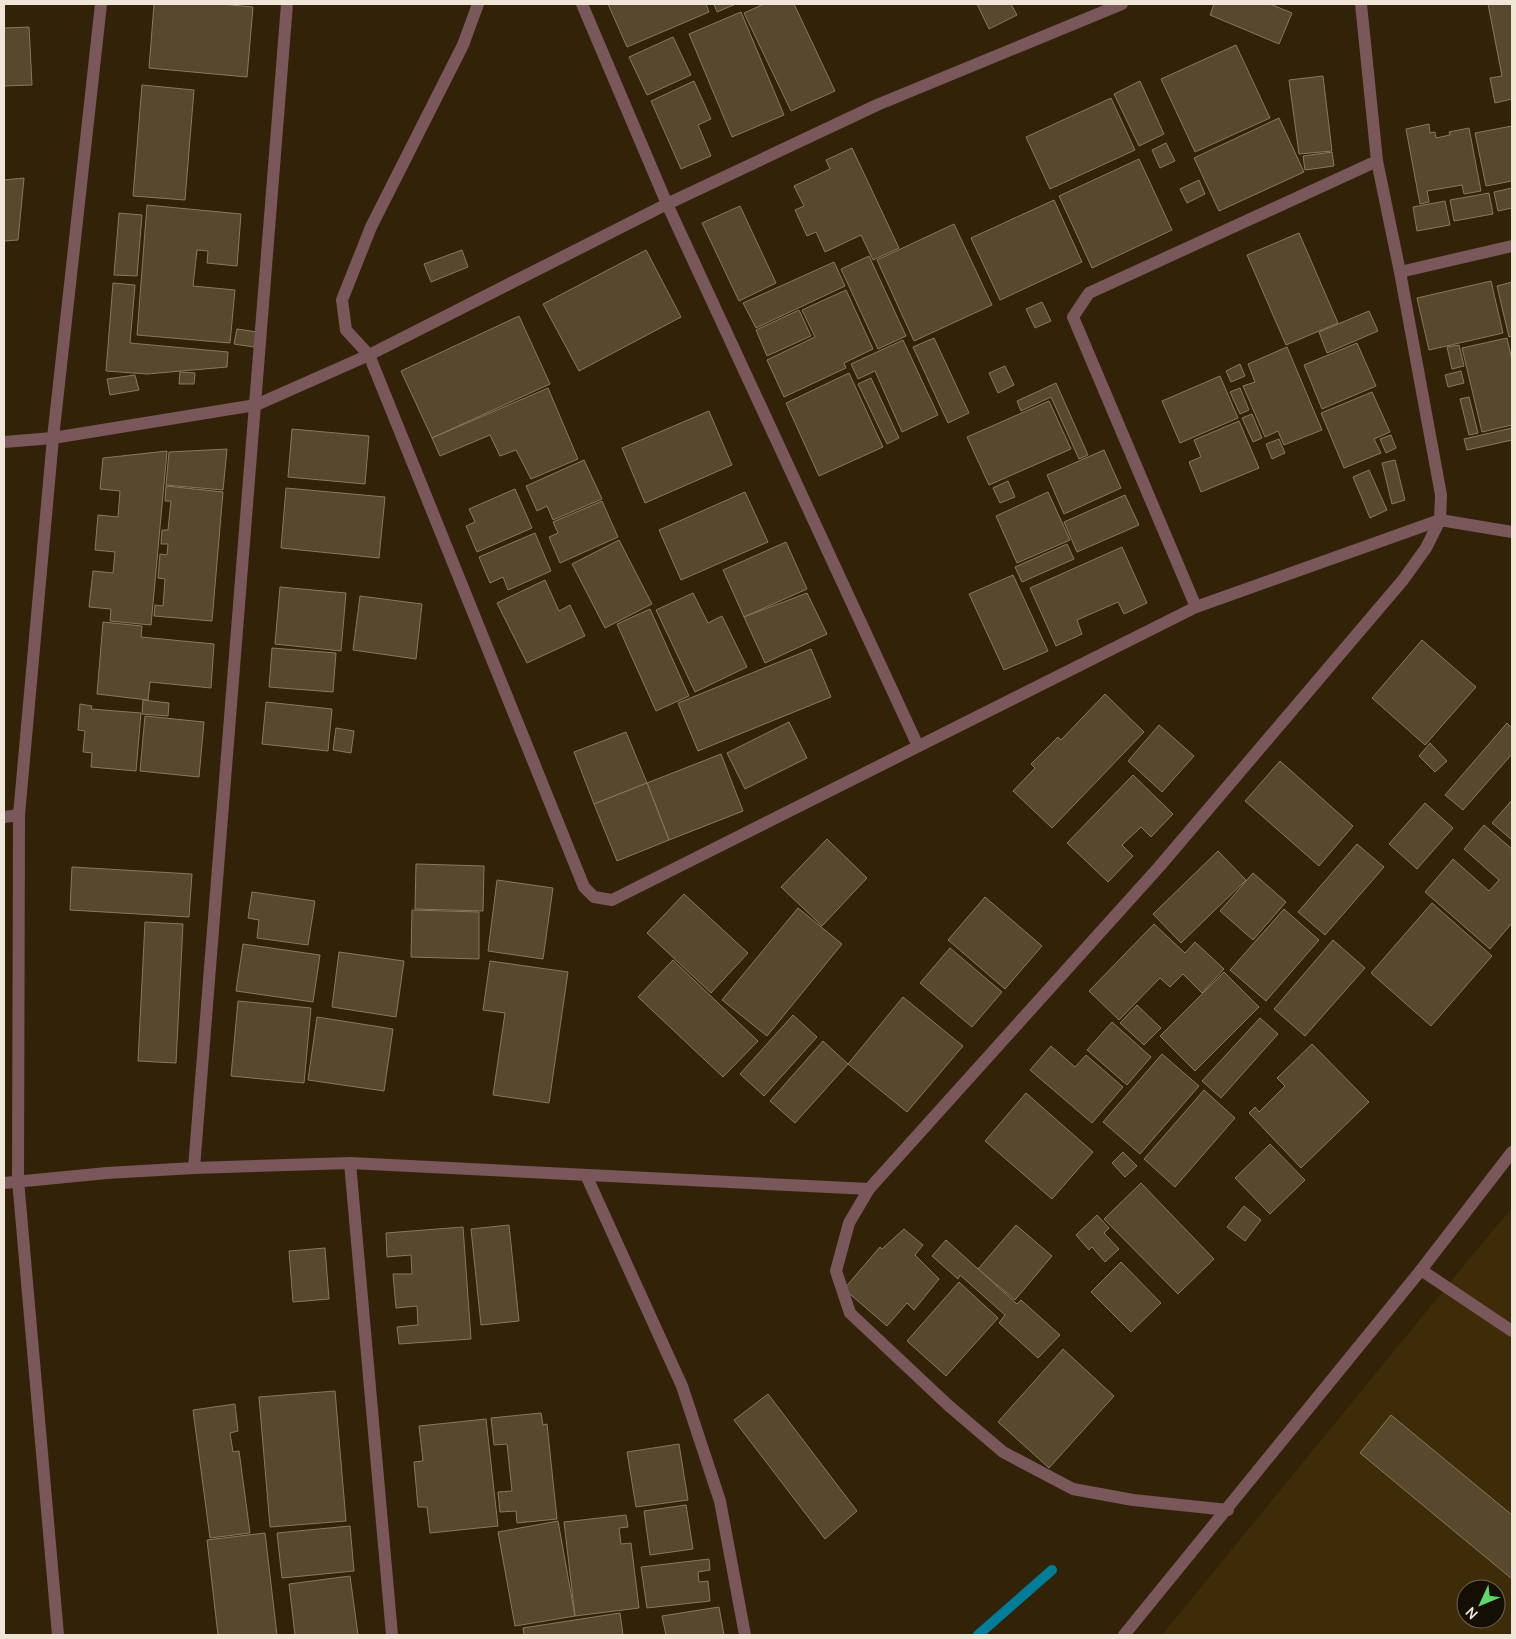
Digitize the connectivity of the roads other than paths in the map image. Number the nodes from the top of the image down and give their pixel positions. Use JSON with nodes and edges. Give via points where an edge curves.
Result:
{"nodes":[{"id":1,"x":102,"y":4,"type":"edge"},
{"id":2,"x":287,"y":4,"type":"edge"},
{"id":3,"x":478,"y":4,"type":"edge"},
{"id":4,"x":582,"y":4,"type":"edge"},
{"id":5,"x":1122,"y":4,"type":"edge"},
{"id":6,"x":1361,"y":4,"type":"edge"},
{"id":7,"x":1378,"y":161,"type":"junction"},
{"id":8,"x":667,"y":204,"type":"junction"},
{"id":9,"x":1512,"y":246,"type":"edge"},
{"id":10,"x":1400,"y":272,"type":"junction"},
{"id":11,"x":369,"y":355,"type":"junction"},
{"id":12,"x":256,"y":405,"type":"junction"},
{"id":13,"x":53,"y":438,"type":"junction"},
{"id":14,"x":4,"y":442,"type":"edge"},
{"id":15,"x":1440,"y":520,"type":"junction"},
{"id":16,"x":1512,"y":532,"type":"edge"},
{"id":17,"x":1196,"y":607,"type":"junction"},
{"id":18,"x":918,"y":746,"type":"junction"},
{"id":19,"x":19,"y":815,"type":"junction"},
{"id":20,"x":4,"y":817,"type":"edge"},
{"id":21,"x":1512,"y":1152,"type":"edge"},
{"id":22,"x":350,"y":1163,"type":"junction"},
{"id":23,"x":194,"y":1168,"type":"junction"},
{"id":24,"x":586,"y":1174,"type":"junction"},
{"id":25,"x":18,"y":1180,"type":"junction"},
{"id":26,"x":4,"y":1183,"type":"edge"},
{"id":27,"x":869,"y":1189,"type":"junction"},
{"id":28,"x":1421,"y":1270,"type":"junction"},
{"id":29,"x":1512,"y":1331,"type":"edge"},
{"id":30,"x":1228,"y":1510,"type":"junction"},
{"id":31,"x":58,"y":1635,"type":"edge"},
{"id":32,"x":392,"y":1635,"type":"edge"},
{"id":33,"x":745,"y":1635,"type":"edge"},
{"id":34,"x":1124,"y":1635,"type":"edge"}],
"edges":[{"from":1,"to":13,"type":"street"},
{"from":2,"to":12,"type":"street"},
{"from":3,"to":11,"type":"street","via":[[464,45],[371,226],[342,300],[346,330]]},
{"from":4,"to":8,"type":"street"},
{"from":5,"to":8,"type":"street","via":[[878,105]]},
{"from":6,"to":7,"type":"street"},
{"from":7,"to":10,"type":"street"},
{"from":7,"to":17,"type":"street","via":[[1089,294],[1074,317]]},
{"from":8,"to":11,"type":"street"},
{"from":8,"to":18,"type":"street"},
{"from":9,"to":10,"type":"street"},
{"from":10,"to":15,"type":"street","via":[[1440,495]]},
{"from":11,"to":12,"type":"street"},
{"from":11,"to":18,"type":"street","via":[[584,887],[594,897],[612,900]]},
{"from":12,"to":13,"type":"street"},
{"from":12,"to":23,"type":"street"},
{"from":13,"to":14,"type":"street"},
{"from":13,"to":19,"type":"street"},
{"from":15,"to":16,"type":"street"},
{"from":15,"to":17,"type":"street"},
{"from":15,"to":27,"type":"street","via":[[1426,548],[1403,580],[1159,867]]},
{"from":17,"to":18,"type":"street"},
{"from":19,"to":20,"type":"street"},
{"from":19,"to":25,"type":"street"},
{"from":21,"to":28,"type":"street"},
{"from":22,"to":23,"type":"street"},
{"from":22,"to":24,"type":"street"},
{"from":22,"to":32,"type":"street"},
{"from":23,"to":25,"type":"street"},
{"from":24,"to":27,"type":"street"},
{"from":24,"to":33,"type":"street","via":[[682,1386],[720,1501]]},
{"from":25,"to":26,"type":"street"},
{"from":25,"to":31,"type":"street"},
{"from":27,"to":30,"type":"street","via":[[849,1223],[836,1271],[850,1313],[949,1406],[1003,1452],[1073,1489],[1133,1500]]},
{"from":28,"to":29,"type":"street"},
{"from":28,"to":30,"type":"street"},
{"from":30,"to":34,"type":"street"}]}
